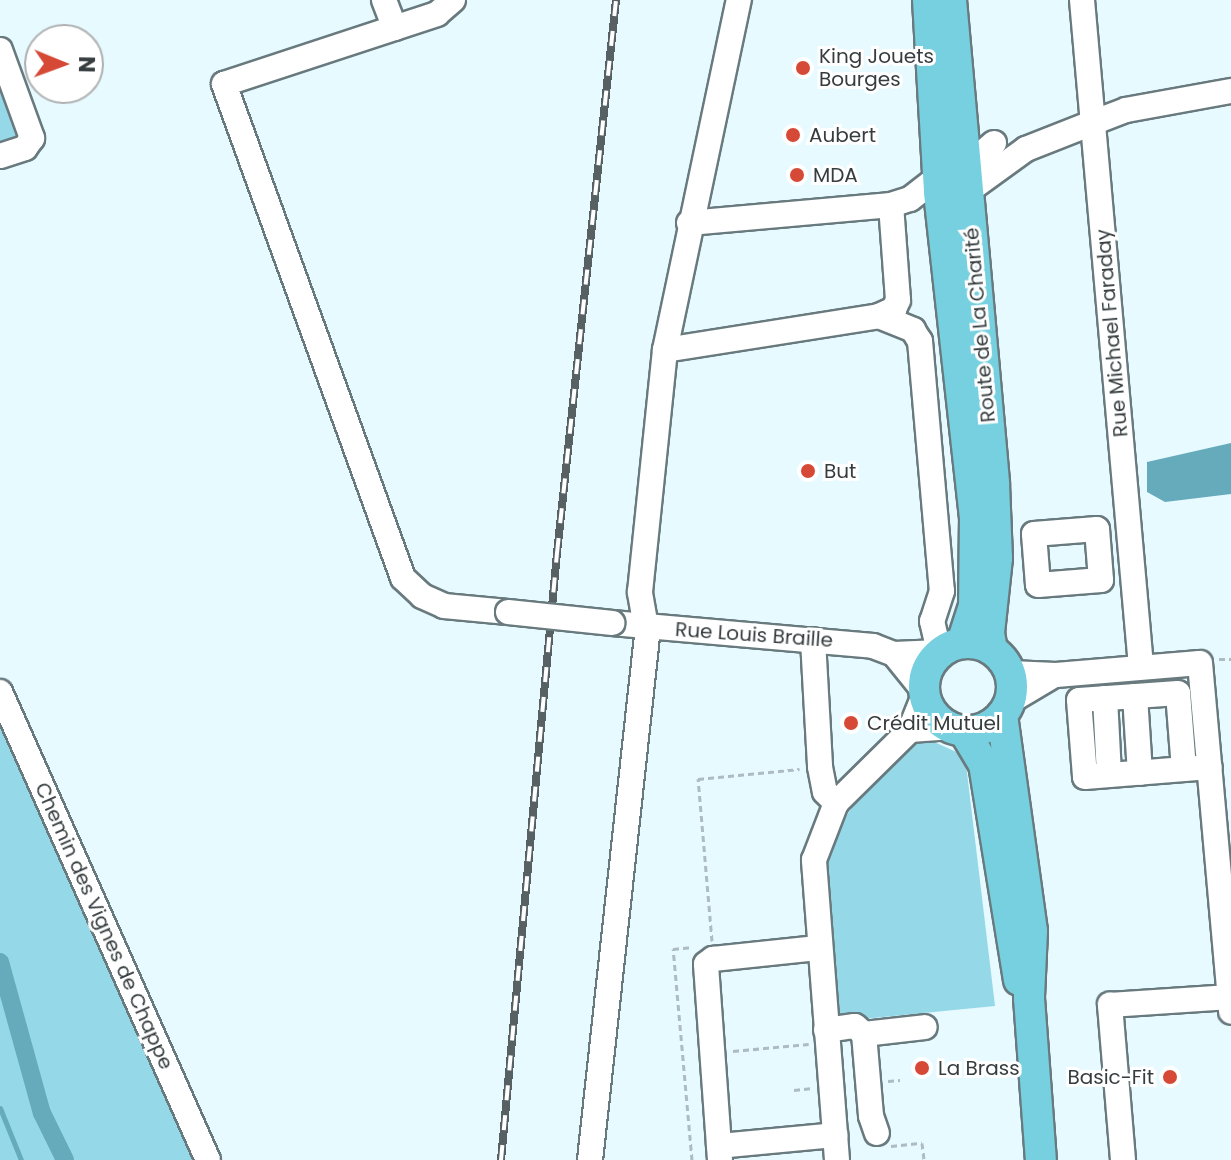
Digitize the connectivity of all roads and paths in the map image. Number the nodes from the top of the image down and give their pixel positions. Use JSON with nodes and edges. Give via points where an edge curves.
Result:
{"nodes":[{"id":1,"x":384,"y":0,"type":"edge"},
{"id":2,"x":453,"y":0,"type":"edge"},
{"id":3,"x":739,"y":0,"type":"edge"},
{"id":4,"x":928,"y":0,"type":"edge"},
{"id":5,"x":937,"y":0,"type":"edge"},
{"id":6,"x":951,"y":0,"type":"edge"},
{"id":7,"x":1082,"y":0,"type":"edge"},
{"id":8,"x":395,"y":28,"type":"junction"},
{"id":9,"x":0,"y":50,"type":"edge"},
{"id":10,"x":1231,"y":91,"type":"edge"},
{"id":11,"x":961,"y":121,"type":"junction"},
{"id":12,"x":1092,"y":123,"type":"junction"},
{"id":13,"x":994,"y":143,"type":"junction"},
{"id":14,"x":1026,"y":149,"type":"junction"},
{"id":15,"x":0,"y":156,"type":"edge"},
{"id":16,"x":957,"y":176,"type":"junction"},
{"id":17,"x":891,"y":205,"type":"junction"},
{"id":18,"x":689,"y":223,"type":"junction"},
{"id":19,"x":879,"y":316,"type":"junction"},
{"id":20,"x":665,"y":350,"type":"junction"},
{"id":21,"x":1133,"y":579,"type":"junction"},
{"id":22,"x":1101,"y":580,"type":"dead end"},
{"id":23,"x":647,"y":627,"type":"junction"},
{"id":24,"x":813,"y":640,"type":"junction"},
{"id":25,"x":950,"y":647,"type":"junction"},
{"id":26,"x":894,"y":654,"type":"junction"},
{"id":27,"x":1223,"y":658,"type":"dead end"},
{"id":28,"x":1231,"y":659,"type":"edge"},
{"id":29,"x":1141,"y":666,"type":"junction"},
{"id":30,"x":1003,"y":685,"type":"junction"},
{"id":31,"x":0,"y":692,"type":"edge"},
{"id":32,"x":924,"y":693,"type":"junction"},
{"id":33,"x":1142,"y":695,"type":"junction"},
{"id":34,"x":956,"y":729,"type":"junction"},
{"id":35,"x":910,"y":730,"type":"junction"},
{"id":36,"x":820,"y":767,"type":"junction"},
{"id":37,"x":1210,"y":767,"type":"junction"},
{"id":38,"x":1147,"y":772,"type":"junction"},
{"id":39,"x":836,"y":803,"type":"junction"},
{"id":40,"x":817,"y":948,"type":"junction"},
{"id":41,"x":1230,"y":1004,"type":"edge"},
{"id":42,"x":925,"y":1027,"type":"dead end"},
{"id":43,"x":1030,"y":1033,"type":"junction"},
{"id":44,"x":864,"y":1034,"type":"junction"},
{"id":45,"x":826,"y":1036,"type":"junction"},
{"id":46,"x":710,"y":1053,"type":"junction"},
{"id":47,"x":683,"y":1056,"type":"junction"},
{"id":48,"x":877,"y":1133,"type":"dead end"},
{"id":49,"x":835,"y":1135,"type":"junction"},
{"id":50,"x":720,"y":1153,"type":"edge"},
{"id":51,"x":208,"y":1160,"type":"edge"},
{"id":52,"x":590,"y":1160,"type":"edge"},
{"id":53,"x":692,"y":1160,"type":"edge"},
{"id":54,"x":837,"y":1160,"type":"edge"},
{"id":55,"x":1041,"y":1160,"type":"edge"},
{"id":56,"x":1123,"y":1160,"type":"edge"}],
"edges":[{"from":1,"to":8,"type":"street"},
{"from":2,"to":8,"type":"street","via":[[437,14]]},
{"from":3,"to":18,"type":"street"},
{"from":4,"to":16,"type":"main road","name":"Route de La Charité"},
{"from":5,"to":16,"type":"main road"},
{"from":6,"to":11,"type":"main road","name":"Route de La Charité"},
{"from":7,"to":12,"type":"street","name":"Rue Michael Faraday"},
{"from":8,"to":23,"type":"street","name":"Rue Louis Braille","bridge":true,"via":[[224,84],[403,578],[422,596],[444,606]]},
{"from":9,"to":15,"type":"street","via":[[32,138],[25,148]]},
{"from":10,"to":12,"type":"street","via":[[1126,110]]},
{"from":11,"to":13,"type":"street"},
{"from":11,"to":16,"type":"main road","name":"Route de La Charité"},
{"from":12,"to":14,"type":"street"},
{"from":12,"to":21,"type":"street","name":"Rue Michael Faraday"},
{"from":13,"to":14,"type":"street"},
{"from":13,"to":16,"type":"street"},
{"from":14,"to":16,"type":"street"},
{"from":16,"to":17,"type":"street"},
{"from":16,"to":25,"type":"main road","name":"Route de La Charité","via":[[941,210],[975,517],[974,606]]},
{"from":16,"to":30,"type":"main road","name":"Route de La Charité","via":[[997,537]]},
{"from":17,"to":18,"type":"street"},
{"from":17,"to":19,"type":"street","via":[[898,300],[894,309]]},
{"from":18,"to":20,"type":"street"},
{"from":19,"to":20,"type":"street"},
{"from":19,"to":25,"type":"street","via":[[913,330],[920,341],[942,591],[932,634]]},
{"from":20,"to":23,"type":"street","via":[[640,592]]},
{"from":21,"to":22,"type":"street"},
{"from":21,"to":29,"type":"street","name":"Rue Michael Faraday"},
{"from":23,"to":24,"type":"street","name":"Rue Louis Braille"},
{"from":23,"to":52,"type":"street"},
{"from":24,"to":26,"type":"street","name":"Rue Louis Braille","via":[[854,642]]},
{"from":24,"to":36,"type":"street"},
{"from":25,"to":26,"type":"street","name":"Rue Louis Braille"},
{"from":25,"to":30,"type":"main road"},
{"from":25,"to":32,"type":"main road","via":[[926,669]]},
{"from":26,"to":32,"type":"street"},
{"from":27,"to":28,"type":"path"},
{"from":29,"to":30,"type":"street"},
{"from":29,"to":37,"type":"street","via":[[1200,663]]},
{"from":30,"to":34,"type":"main road","via":[[985,728]]},
{"from":30,"to":43,"type":"main road","name":"Route de La Charité","via":[[1032,931]]},
{"from":31,"to":51,"type":"street","name":"Chemin des Vignes de Chappe"},
{"from":32,"to":34,"type":"main road","via":[[936,719]]},
{"from":32,"to":35,"type":"street"},
{"from":33,"to":38,"type":"street"},
{"from":33,"to":38,"type":"street"},
{"from":33,"to":38,"type":"street","via":[[1079,700],[1085,777]]},
{"from":34,"to":35,"type":"street"},
{"from":34,"to":43,"type":"main road","name":"Route de La Charité","via":[[984,764],[1009,936]]},
{"from":35,"to":39,"type":"street"},
{"from":36,"to":39,"type":"street","via":[[825,792]]},
{"from":36,"to":47,"type":"path","via":[[698,779],[712,945],[673,949]]},
{"from":37,"to":38,"type":"street"},
{"from":37,"to":41,"type":"street"},
{"from":39,"to":40,"type":"street","via":[[814,860]]},
{"from":40,"to":45,"type":"street"},
{"from":40,"to":46,"type":"street","via":[[706,964]]},
{"from":41,"to":56,"type":"street","via":[[1110,1005]]},
{"from":42,"to":44,"type":"street"},
{"from":43,"to":55,"type":"main road","name":"Route de La Charité"},
{"from":44,"to":45,"type":"street","via":[[855,1026]]},
{"from":44,"to":48,"type":"street"},
{"from":45,"to":46,"type":"path"},
{"from":45,"to":49,"type":"street"},
{"from":46,"to":47,"type":"path"},
{"from":46,"to":50,"type":"street"},
{"from":47,"to":53,"type":"path"},
{"from":49,"to":50,"type":"street"},
{"from":49,"to":54,"type":"street"}]}
